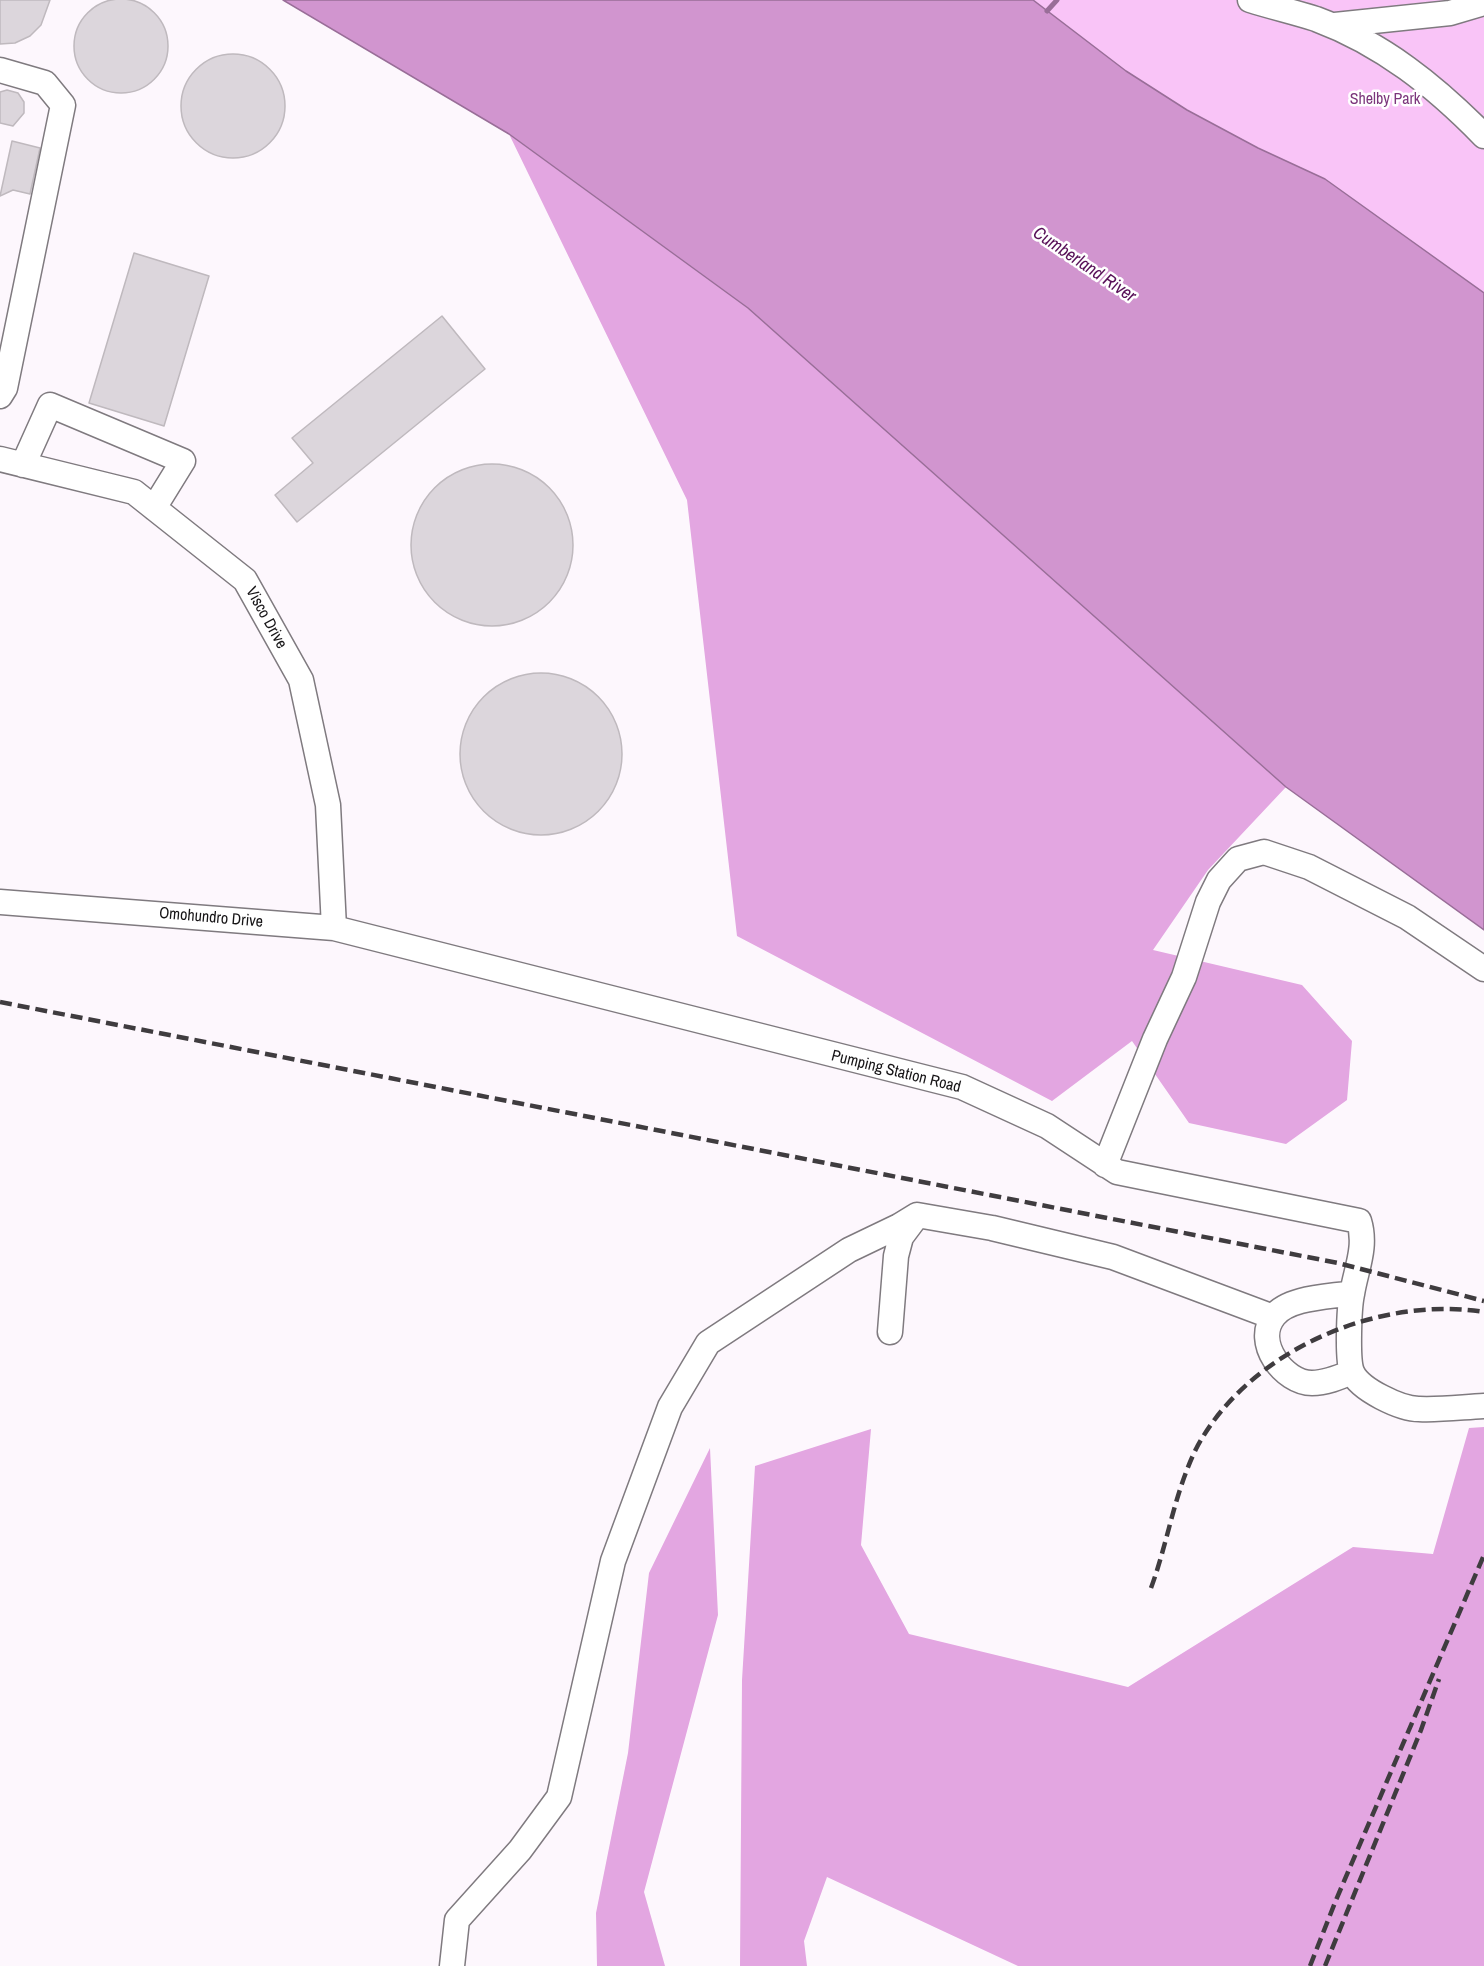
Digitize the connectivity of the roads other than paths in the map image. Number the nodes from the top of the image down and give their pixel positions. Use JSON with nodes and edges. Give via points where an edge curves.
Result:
{"nodes":[{"id":1,"x":1250,"y":0,"type":"edge"},
{"id":2,"x":1484,"y":3,"type":"edge"},
{"id":3,"x":1330,"y":25,"type":"junction"},
{"id":4,"x":0,"y":70,"type":"edge"},
{"id":5,"x":1484,"y":136,"type":"edge"},
{"id":6,"x":0,"y":396,"type":"edge"},
{"id":7,"x":11,"y":462,"type":"edge"},
{"id":8,"x":154,"y":508,"type":"junction"},
{"id":9,"x":0,"y":902,"type":"edge"},
{"id":10,"x":334,"y":928,"type":"junction"},
{"id":11,"x":419,"y":950,"type":"joint"},
{"id":12,"x":1484,"y":969,"type":"edge"},
{"id":13,"x":1105,"y":1165,"type":"junction"},
{"id":14,"x":917,"y":1215,"type":"junction"},
{"id":15,"x":1352,"y":1293,"type":"junction"},
{"id":16,"x":1273,"y":1317,"type":"junction"},
{"id":17,"x":890,"y":1332,"type":"dead end"},
{"id":18,"x":1352,"y":1372,"type":"junction"},
{"id":19,"x":1484,"y":1406,"type":"edge"},
{"id":20,"x":452,"y":1966,"type":"edge"}],
"edges":[{"from":1,"to":3,"type":"street"},
{"from":2,"to":3,"type":"street","via":[[1450,13]]},
{"from":3,"to":5,"type":"street","via":[[1394,57],[1429,83]]},
{"from":4,"to":6,"type":"street","via":[[45,83],[63,105],[5,388]]},
{"from":7,"to":8,"type":"street","name":"Visco Drive","via":[[135,492]]},
{"from":7,"to":8,"type":"street","via":[[50,405],[183,460]]},
{"from":8,"to":10,"type":"street","name":"Visco Drive","via":[[245,580],[302,680],[328,806]]},
{"from":9,"to":10,"type":"street","name":"Omohundro Drive"},
{"from":10,"to":11,"type":"street","name":"Omohundro Drive"},
{"from":11,"to":13,"type":"street","name":"Pumping Station Road","via":[[962,1087],[1047,1126]]},
{"from":12,"to":13,"type":"street","via":[[1407,917],[1309,867],[1264,852],[1238,858],[1219,880],[1209,902],[1184,977]]},
{"from":13,"to":15,"type":"street","name":"Pumping Station Road","via":[[1117,1172],[1359,1221],[1360,1268]]},
{"from":14,"to":16,"type":"street","via":[[992,1228],[1113,1257]]},
{"from":14,"to":17,"type":"street","via":[[901,1237],[896,1256]]},
{"from":14,"to":20,"type":"street","via":[[849,1250],[708,1343],[670,1407],[613,1560],[559,1797],[520,1850],[456,1920]]},
{"from":15,"to":16,"type":"street","via":[[1291,1304]]},
{"from":15,"to":18,"type":"street"},
{"from":16,"to":18,"type":"street","via":[[1268,1336],[1271,1352],[1275,1363],[1286,1373],[1310,1383]]},
{"from":18,"to":19,"type":"street","via":[[1368,1389],[1417,1410]]}]}
